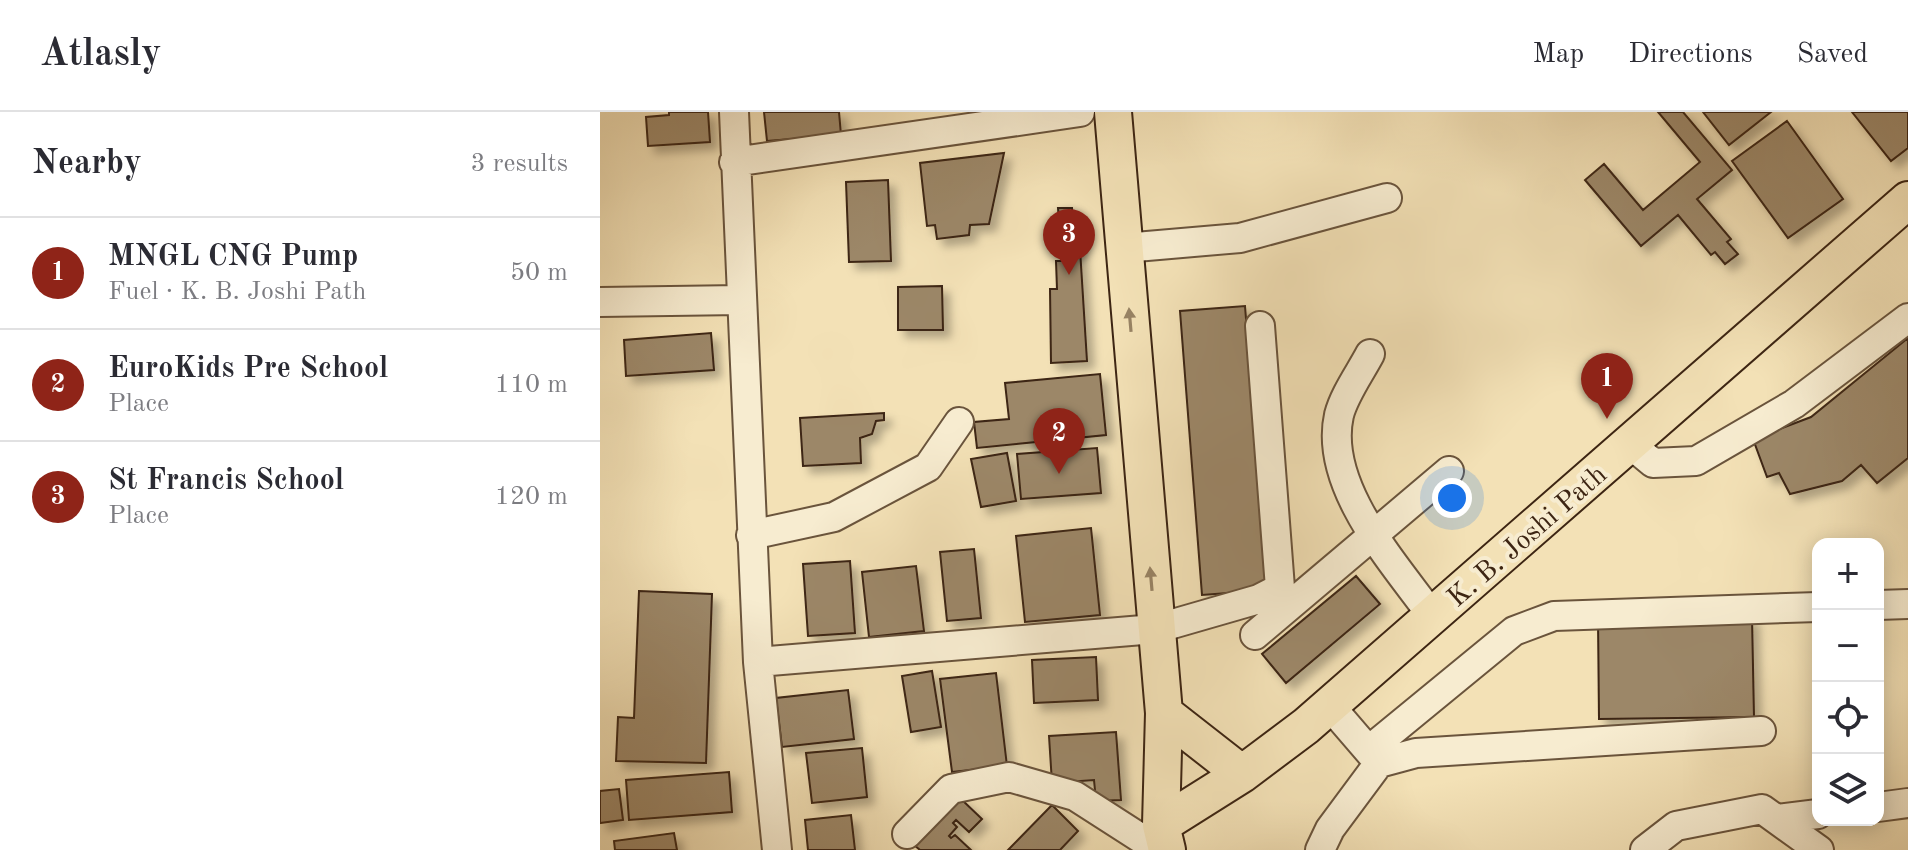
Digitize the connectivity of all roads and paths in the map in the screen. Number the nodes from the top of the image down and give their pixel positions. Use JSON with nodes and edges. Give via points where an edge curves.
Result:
{"nodes":[{"id":1,"x":734,"y":112,"type":"edge"},
{"id":2,"x":1080,"y":112,"type":"edge"},
{"id":3,"x":1113,"y":112,"type":"edge"},
{"id":4,"x":734,"y":162,"type":"junction"},
{"id":5,"x":1387,"y":198,"type":"dead end"},
{"id":6,"x":1908,"y":200,"type":"edge"},
{"id":7,"x":1124,"y":248,"type":"junction"},
{"id":8,"x":740,"y":300,"type":"junction"},
{"id":9,"x":600,"y":302,"type":"edge"},
{"id":10,"x":1908,"y":318,"type":"edge"},
{"id":11,"x":1260,"y":326,"type":"dead end"},
{"id":12,"x":1370,"y":354,"type":"dead end"},
{"id":13,"x":959,"y":422,"type":"dead end"},
{"id":14,"x":1630,"y":444,"type":"junction"},
{"id":15,"x":1449,"y":471,"type":"dead end"},
{"id":16,"x":1373,"y":533,"type":"junction"},
{"id":17,"x":751,"y":535,"type":"junction"},
{"id":18,"x":1908,"y":604,"type":"edge"},
{"id":19,"x":1884,"y":605,"type":"edge"},
{"id":20,"x":1812,"y":607,"type":"edge"},
{"id":21,"x":1433,"y":617,"type":"junction"},
{"id":22,"x":1155,"y":629,"type":"junction"},
{"id":23,"x":1255,"y":635,"type":"dead end"},
{"id":24,"x":758,"y":662,"type":"junction"},
{"id":25,"x":1330,"y":706,"type":"junction"},
{"id":26,"x":1164,"y":713,"type":"junction"},
{"id":27,"x":1761,"y":731,"type":"dead end"},
{"id":28,"x":1374,"y":756,"type":"junction"},
{"id":29,"x":1242,"y":774,"type":"junction"},
{"id":30,"x":1908,"y":803,"type":"edge"},
{"id":31,"x":1884,"y":806,"type":"edge"},
{"id":32,"x":1812,"y":815,"type":"edge"},
{"id":33,"x":1776,"y":819,"type":"junction"},
{"id":34,"x":907,"y":834,"type":"dead end"},
{"id":35,"x":1150,"y":841,"type":"edge"},
{"id":36,"x":777,"y":850,"type":"edge"},
{"id":37,"x":1320,"y":850,"type":"edge"},
{"id":38,"x":1645,"y":850,"type":"edge"},
{"id":39,"x":1819,"y":850,"type":"edge"}],
"edges":[{"from":1,"to":4,"type":"street"},
{"from":2,"to":4,"type":"street"},
{"from":3,"to":7,"type":"main road"},
{"from":4,"to":8,"type":"street"},
{"from":5,"to":7,"type":"street","via":[[1240,238]]},
{"from":6,"to":14,"type":"main road","name":"K. B. Joshi Path"},
{"from":22,"to":7,"type":"main road","one_way":true},
{"from":8,"to":9,"type":"street"},
{"from":8,"to":17,"type":"street"},
{"from":10,"to":14,"type":"street","via":[[1794,404],[1696,461],[1653,463]]},
{"from":11,"to":22,"type":"street","via":[[1280,588]]},
{"from":12,"to":16,"type":"street","via":[[1339,415],[1339,457],[1357,510]]},
{"from":13,"to":17,"type":"street","via":[[928,467],[834,517]]},
{"from":14,"to":21,"type":"main road","name":"K. B. Joshi Path"},
{"from":15,"to":16,"type":"street"},
{"from":16,"to":21,"type":"street"},
{"from":16,"to":23,"type":"street"},
{"from":17,"to":24,"type":"street"},
{"from":18,"to":19,"type":"street"},
{"from":20,"to":28,"type":"street","via":[[1554,616],[1533,622],[1514,631]]},
{"from":21,"to":25,"type":"main road","name":"K. B. Joshi Path"},
{"from":22,"to":24,"type":"street"},
{"from":22,"to":26,"type":"main road"},
{"from":24,"to":36,"type":"street"},
{"from":25,"to":28,"type":"street"},
{"from":25,"to":29,"type":"main road","name":"K. B. Joshi Path"},
{"from":26,"to":29,"type":"main road"},
{"from":26,"to":35,"type":"main road"},
{"from":27,"to":28,"type":"street"},
{"from":28,"to":37,"type":"street"},
{"from":29,"to":35,"type":"main road","name":"K. B. Joshi Path"},
{"from":30,"to":31,"type":"street"},
{"from":32,"to":33,"type":"street"},
{"from":33,"to":38,"type":"street","via":[[1762,809],[1699,820],[1676,826]]},
{"from":33,"to":39,"type":"street"},
{"from":34,"to":35,"type":"street","via":[[951,789],[1009,777],[1075,796]]}]}
